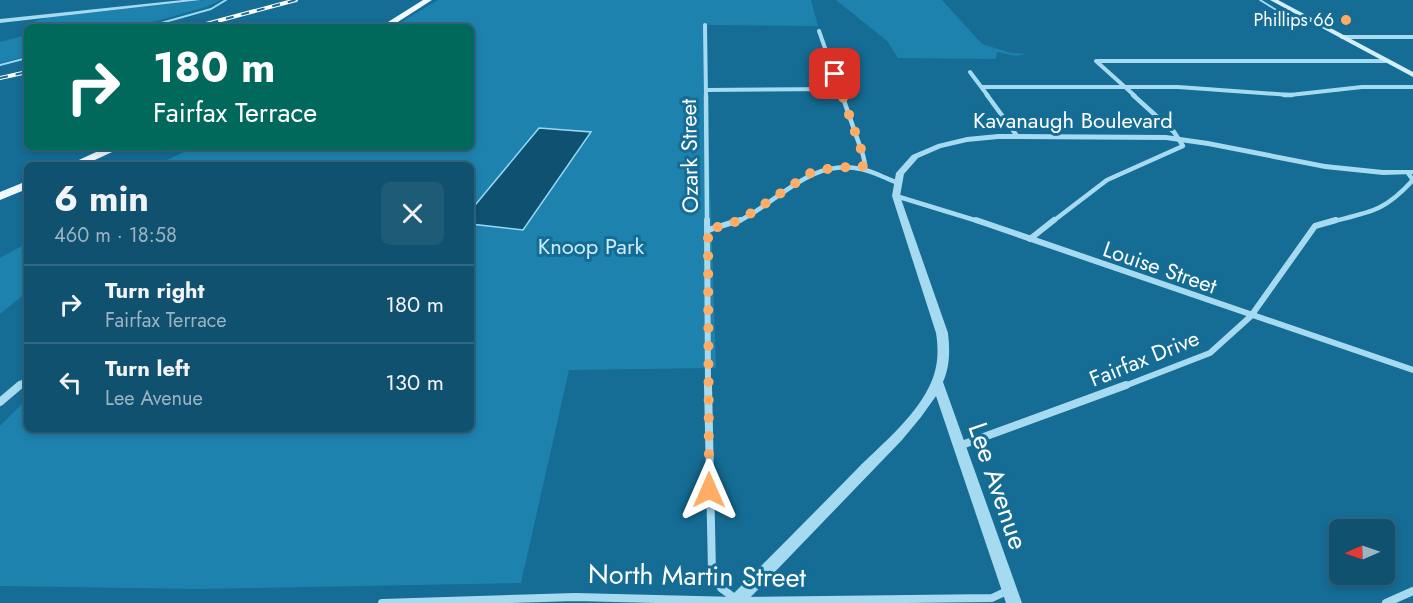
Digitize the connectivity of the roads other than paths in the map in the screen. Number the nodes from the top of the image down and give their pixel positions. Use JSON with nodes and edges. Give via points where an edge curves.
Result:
{"nodes":[{"id":1,"x":157,"y":0,"type":"edge"},
{"id":2,"x":198,"y":0,"type":"edge"},
{"id":3,"x":428,"y":0,"type":"edge"},
{"id":4,"x":1273,"y":0,"type":"edge"},
{"id":5,"x":0,"y":16,"type":"edge"},
{"id":6,"x":0,"y":21,"type":"edge"},
{"id":7,"x":389,"y":24,"type":"edge"},
{"id":8,"x":705,"y":25,"type":"dead end"},
{"id":9,"x":819,"y":31,"type":"dead end"},
{"id":10,"x":1342,"y":37,"type":"junction"},
{"id":11,"x":1413,"y":37,"type":"edge"},
{"id":12,"x":1388,"y":62,"type":"junction"},
{"id":13,"x":1413,"y":62,"type":"edge"},
{"id":14,"x":970,"y":72,"type":"dead end"},
{"id":15,"x":1413,"y":75,"type":"edge"},
{"id":16,"x":982,"y":87,"type":"junction"},
{"id":17,"x":1124,"y":87,"type":"junction"},
{"id":18,"x":1413,"y":87,"type":"edge"},
{"id":19,"x":839,"y":89,"type":"junction"},
{"id":20,"x":707,"y":90,"type":"junction"},
{"id":21,"x":1017,"y":136,"type":"junction"},
{"id":22,"x":1179,"y":139,"type":"junction"},
{"id":23,"x":110,"y":150,"type":"edge"},
{"id":24,"x":81,"y":162,"type":"edge"},
{"id":25,"x":860,"y":168,"type":"junction"},
{"id":26,"x":1411,"y":173,"type":"edge"},
{"id":27,"x":896,"y":182,"type":"junction"},
{"id":28,"x":24,"y":186,"type":"edge"},
{"id":29,"x":0,"y":196,"type":"edge"},
{"id":30,"x":896,"y":196,"type":"junction"},
{"id":31,"x":708,"y":230,"type":"junction"},
{"id":32,"x":1030,"y":239,"type":"junction"},
{"id":33,"x":1251,"y":316,"type":"junction"},
{"id":34,"x":1413,"y":370,"type":"edge"},
{"id":35,"x":24,"y":382,"type":"edge"},
{"id":36,"x":938,"y":384,"type":"junction"},
{"id":37,"x":0,"y":402,"type":"edge"},
{"id":38,"x":959,"y":446,"type":"junction"},
{"id":39,"x":1413,"y":591,"type":"edge"},
{"id":40,"x":1012,"y":596,"type":"edge"},
{"id":41,"x":736,"y":602,"type":"edge"},
{"id":42,"x":382,"y":603,"type":"edge"},
{"id":43,"x":418,"y":603,"type":"edge"},
{"id":44,"x":1386,"y":603,"type":"edge"}],
"edges":[{"from":1,"to":5,"type":"street"},
{"from":2,"to":6,"type":"street"},
{"from":3,"to":7,"type":"main road"},
{"from":4,"to":10,"type":"main road"},
{"from":8,"to":20,"type":"street","name":"Ozark Street"},
{"from":9,"to":19,"type":"street"},
{"from":10,"to":11,"type":"street"},
{"from":10,"to":12,"type":"main road"},
{"from":12,"to":13,"type":"main road"},
{"from":12,"to":15,"type":"main road"},
{"from":12,"to":17,"type":"street","via":[[1096,61]]},
{"from":14,"to":16,"type":"street"},
{"from":16,"to":17,"type":"street"},
{"from":16,"to":21,"type":"street"},
{"from":17,"to":18,"type":"street","via":[[1290,95],[1362,87]]},
{"from":17,"to":22,"type":"street"},
{"from":19,"to":20,"type":"street"},
{"from":19,"to":25,"type":"street","via":[[863,155],[865,164]]},
{"from":20,"to":31,"type":"street","name":"Ozark Street"},
{"from":21,"to":22,"type":"street","name":"Kavanaugh Boulevard"},
{"from":21,"to":27,"type":"street","name":"Kavanaugh Boulevard","via":[[938,146],[910,161]]},
{"from":22,"to":26,"type":"street","name":"Kavanaugh Boulevard","via":[[1338,168]]},
{"from":22,"to":32,"type":"street","via":[[1184,144],[1178,149],[1107,180]]},
{"from":23,"to":24,"type":"main road"},
{"from":25,"to":27,"type":"street"},
{"from":25,"to":31,"type":"street","via":[[812,172],[741,220]]},
{"from":26,"to":33,"type":"street","name":"Fairfax Drive","via":[[1413,180],[1383,209],[1315,226]]},
{"from":27,"to":30,"type":"street"},
{"from":28,"to":29,"type":"main road"},
{"from":30,"to":32,"type":"street","name":"Louise Street"},
{"from":30,"to":36,"type":"street","via":[[942,333],[944,356]]},
{"from":31,"to":41,"type":"street","name":"Ozark Street","via":[[712,571],[721,589]]},
{"from":32,"to":33,"type":"street","name":"Louise Street"},
{"from":33,"to":34,"type":"street","name":"Louise Street"},
{"from":33,"to":38,"type":"street","name":"Fairfax Drive","via":[[1210,353]]},
{"from":35,"to":37,"type":"street"},
{"from":36,"to":38,"type":"street","name":"Lee Avenue"},
{"from":36,"to":41,"type":"street","via":[[897,437]]},
{"from":38,"to":40,"type":"street","name":"Lee Avenue"},
{"from":39,"to":44,"type":"street"},
{"from":40,"to":41,"type":"street","name":"North Martin Street"},
{"from":41,"to":43,"type":"street","name":"North Martin Street","via":[[575,597]]},
{"from":42,"to":43,"type":"street","name":"North Martin Street"}]}
